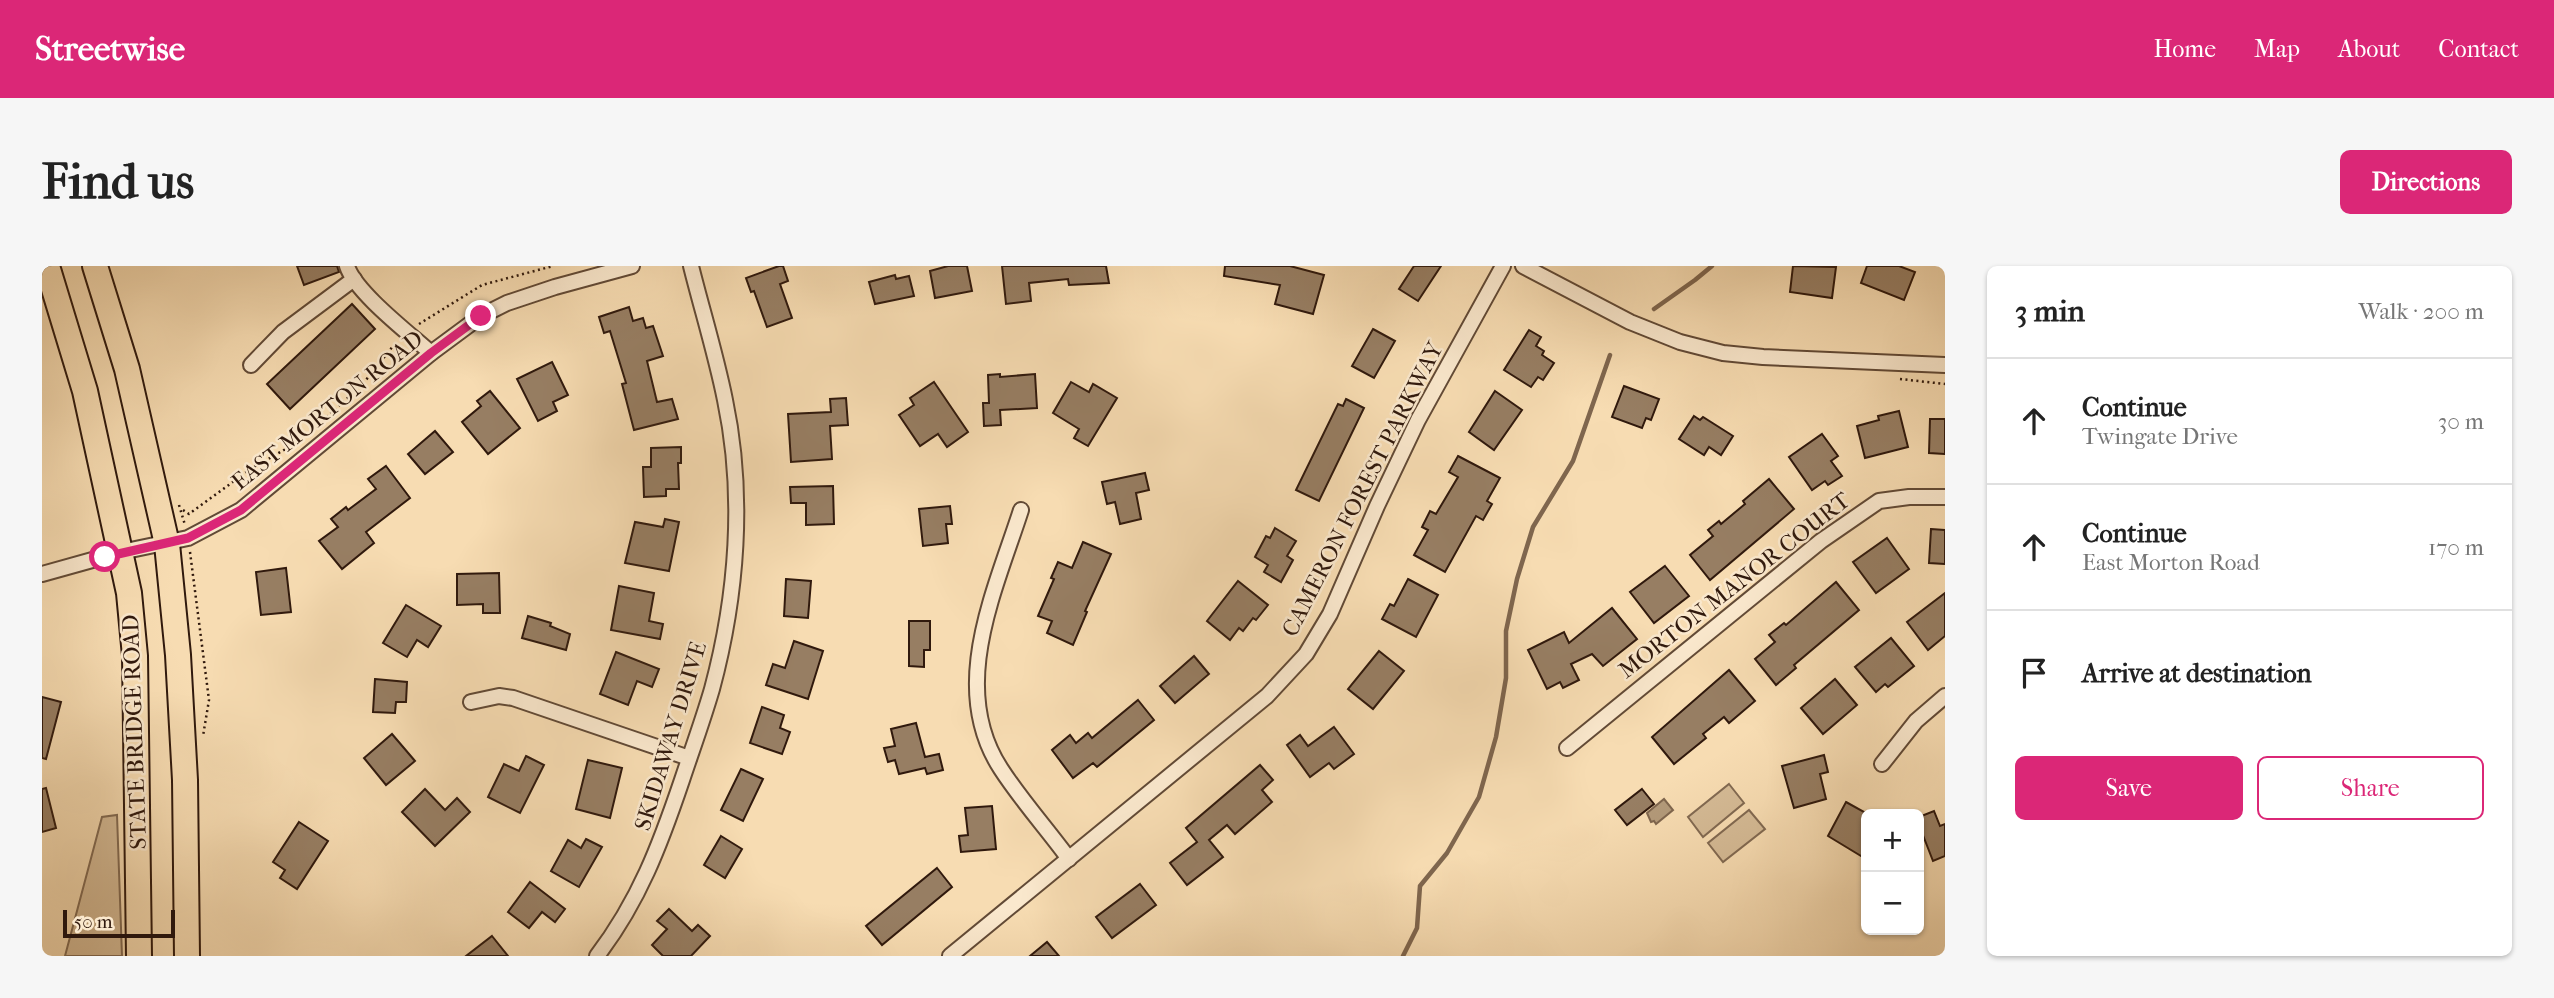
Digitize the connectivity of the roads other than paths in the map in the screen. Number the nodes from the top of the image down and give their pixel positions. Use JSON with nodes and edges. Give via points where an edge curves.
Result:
{"nodes":[{"id":1,"x":47,"y":266,"type":"edge"},
{"id":2,"x":95,"y":266,"type":"edge"},
{"id":3,"x":632,"y":266,"type":"edge"},
{"id":4,"x":691,"y":266,"type":"edge"},
{"id":5,"x":1503,"y":266,"type":"edge"},
{"id":6,"x":1523,"y":266,"type":"edge"},
{"id":7,"x":351,"y":273,"type":"edge"},
{"id":8,"x":431,"y":353,"type":"junction"},
{"id":9,"x":251,"y":365,"type":"dead end"},
{"id":10,"x":1945,"y":365,"type":"edge"},
{"id":11,"x":1945,"y":497,"type":"edge"},
{"id":12,"x":1021,"y":510,"type":"dead end"},
{"id":13,"x":167,"y":544,"type":"junction"},
{"id":14,"x":121,"y":552,"type":"junction"},
{"id":15,"x":42,"y":574,"type":"edge"},
{"id":16,"x":1945,"y":696,"type":"edge"},
{"id":17,"x":471,"y":702,"type":"dead end"},
{"id":18,"x":1567,"y":748,"type":"dead end"},
{"id":19,"x":689,"y":758,"type":"junction"},
{"id":20,"x":1882,"y":764,"type":"dead end"},
{"id":21,"x":1069,"y":859,"type":"junction"},
{"id":22,"x":139,"y":956,"type":"edge"},
{"id":23,"x":187,"y":956,"type":"edge"},
{"id":24,"x":597,"y":956,"type":"edge"},
{"id":25,"x":950,"y":956,"type":"edge"}],
"edges":[{"from":1,"to":14,"type":"highway","name":"STATE BRIDGE ROAD","via":[[85,391]]},
{"from":2,"to":13,"type":"highway","name":"STATE BRIDGE ROAD","via":[[127,369]]},
{"from":3,"to":8,"type":"street","name":"EAST MORTON ROAD","via":[[507,303]]},
{"from":4,"to":19,"type":"street","name":"SKIDAWAY DRIVE","via":[[725,401],[736,513],[725,634]]},
{"from":5,"to":21,"type":"street","name":"CAMERON FOREST PARKWAY","via":[[1418,421],[1330,614],[1306,654],[1267,696]]},
{"from":6,"to":10,"type":"street","via":[[1630,322],[1723,353]]},
{"from":7,"to":8,"type":"street"},
{"from":7,"to":9,"type":"street"},
{"from":8,"to":13,"type":"street","name":"EAST MORTON ROAD","via":[[241,510]]},
{"from":11,"to":18,"type":"street","name":"MORTON MANOR COURT","via":[[1879,500],[1821,541]]},
{"from":12,"to":21,"type":"street","via":[[980,640],[977,702],[999,767]]},
{"from":13,"to":14,"type":"street","name":"EAST MORTON ROAD"},
{"from":13,"to":23,"type":"highway","name":"STATE BRIDGE ROAD","via":[[185,780]]},
{"from":14,"to":15,"type":"street","name":"EAST MORTON ROAD"},
{"from":14,"to":22,"type":"highway","name":"STATE BRIDGE ROAD","via":[[135,656]]},
{"from":16,"to":20,"type":"street","via":[[1916,720]]},
{"from":17,"to":19,"type":"street","via":[[513,698]]},
{"from":19,"to":24,"type":"street","name":"SKIDAWAY DRIVE","via":[[643,883],[617,931]]},
{"from":21,"to":25,"type":"street","name":"CAMERON FOREST PARKWAY"}]}
